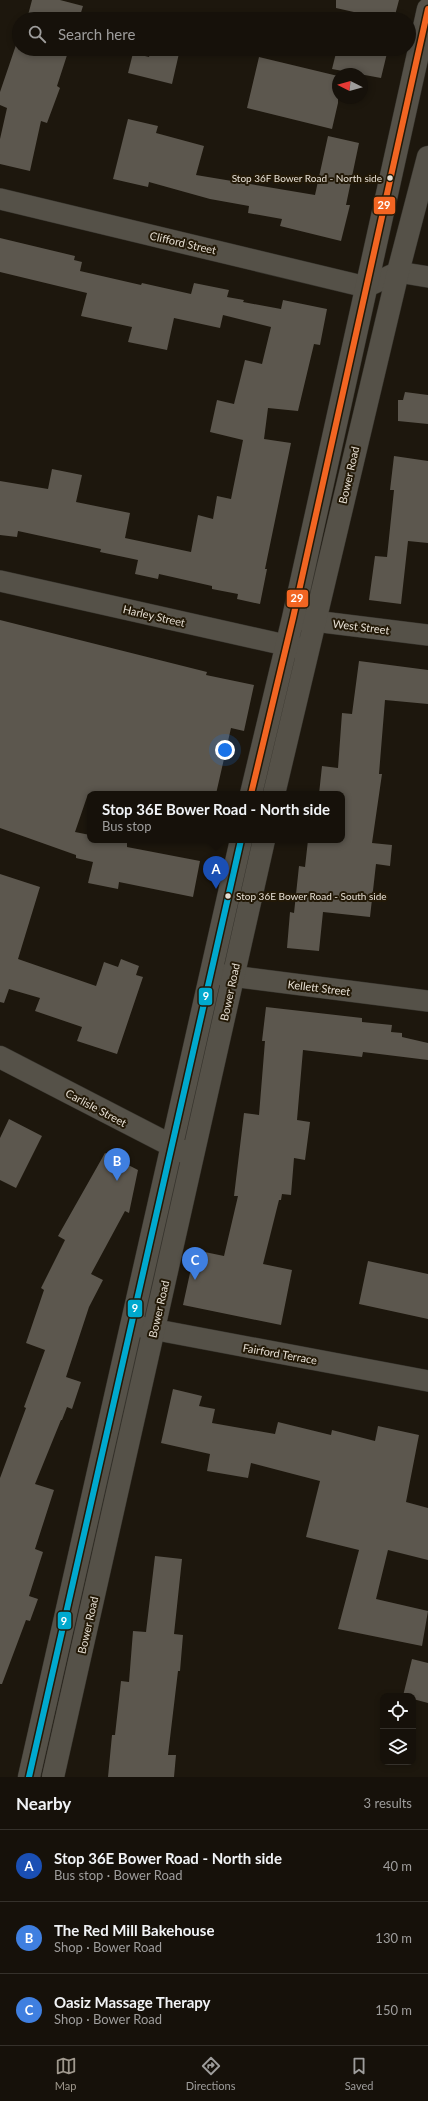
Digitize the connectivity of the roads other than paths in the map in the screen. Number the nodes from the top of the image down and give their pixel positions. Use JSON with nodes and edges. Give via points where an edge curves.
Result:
{"nodes":[{"id":1,"x":428,"y":9,"type":"edge"},
{"id":2,"x":428,"y":157,"type":"edge"},
{"id":3,"x":0,"y":199,"type":"edge"},
{"id":4,"x":398,"y":272,"type":"junction"},
{"id":5,"x":428,"y":277,"type":"edge"},
{"id":6,"x":366,"y":287,"type":"junction"},
{"id":7,"x":0,"y":581,"type":"edge"},
{"id":8,"x":293,"y":618,"type":"junction"},
{"id":9,"x":315,"y":621,"type":"junction"},
{"id":10,"x":428,"y":635,"type":"edge"},
{"id":11,"x":286,"y":646,"type":"junction"},
{"id":12,"x":308,"y":650,"type":"junction"},
{"id":13,"x":252,"y":791,"type":"edge"},
{"id":14,"x":275,"y":791,"type":"edge"},
{"id":15,"x":240,"y":843,"type":"edge"},
{"id":16,"x":263,"y":843,"type":"edge"},
{"id":17,"x":210,"y":973,"type":"junction"},
{"id":18,"x":233,"y":977,"type":"junction"},
{"id":19,"x":428,"y":1001,"type":"edge"},
{"id":20,"x":0,"y":1057,"type":"edge"},
{"id":21,"x":171,"y":1146,"type":"junction"},
{"id":22,"x":194,"y":1157,"type":"junction"},
{"id":23,"x":131,"y":1325,"type":"junction"},
{"id":24,"x":155,"y":1330,"type":"junction"},
{"id":25,"x":428,"y":1381,"type":"edge"},
{"id":26,"x":29,"y":1777,"type":"edge"},
{"id":27,"x":53,"y":1777,"type":"edge"}],
"edges":[{"from":1,"to":6,"type":"main road"},
{"from":2,"to":4,"type":"main road","name":"Bower Road"},
{"from":3,"to":6,"type":"street","name":"Clifford Street"},
{"from":4,"to":5,"type":"street"},
{"from":4,"to":6,"type":"street"},
{"from":4,"to":9,"type":"main road","name":"Bower Road"},
{"from":6,"to":8,"type":"main road"},
{"from":7,"to":11,"type":"street","name":"Harley Street"},
{"from":8,"to":9,"type":"street","name":"West Street"},
{"from":8,"to":11,"type":"main road"},
{"from":9,"to":10,"type":"street","name":"West Street"},
{"from":9,"to":12,"type":"main road","name":"Bower Road"},
{"from":11,"to":12,"type":"street","name":"Harley Street"},
{"from":11,"to":13,"type":"main road"},
{"from":12,"to":14,"type":"main road","name":"Bower Road"},
{"from":15,"to":17,"type":"main road"},
{"from":16,"to":18,"type":"main road","name":"Bower Road"},
{"from":17,"to":18,"type":"street","name":"Kellett Street"},
{"from":17,"to":21,"type":"main road"},
{"from":18,"to":19,"type":"street","name":"Kellett Street"},
{"from":18,"to":22,"type":"main road","name":"Bower Road"},
{"from":20,"to":21,"type":"main road","name":"Carlisle Street"},
{"from":21,"to":22,"type":"main road","name":"Carlisle Street"},
{"from":21,"to":23,"type":"main road"},
{"from":22,"to":24,"type":"main road","name":"Bower Road"},
{"from":23,"to":24,"type":"street","name":"Fairford Terrace"},
{"from":23,"to":26,"type":"main road"},
{"from":24,"to":25,"type":"street","name":"Fairford Terrace"},
{"from":24,"to":27,"type":"main road","name":"Bower Road"}]}
